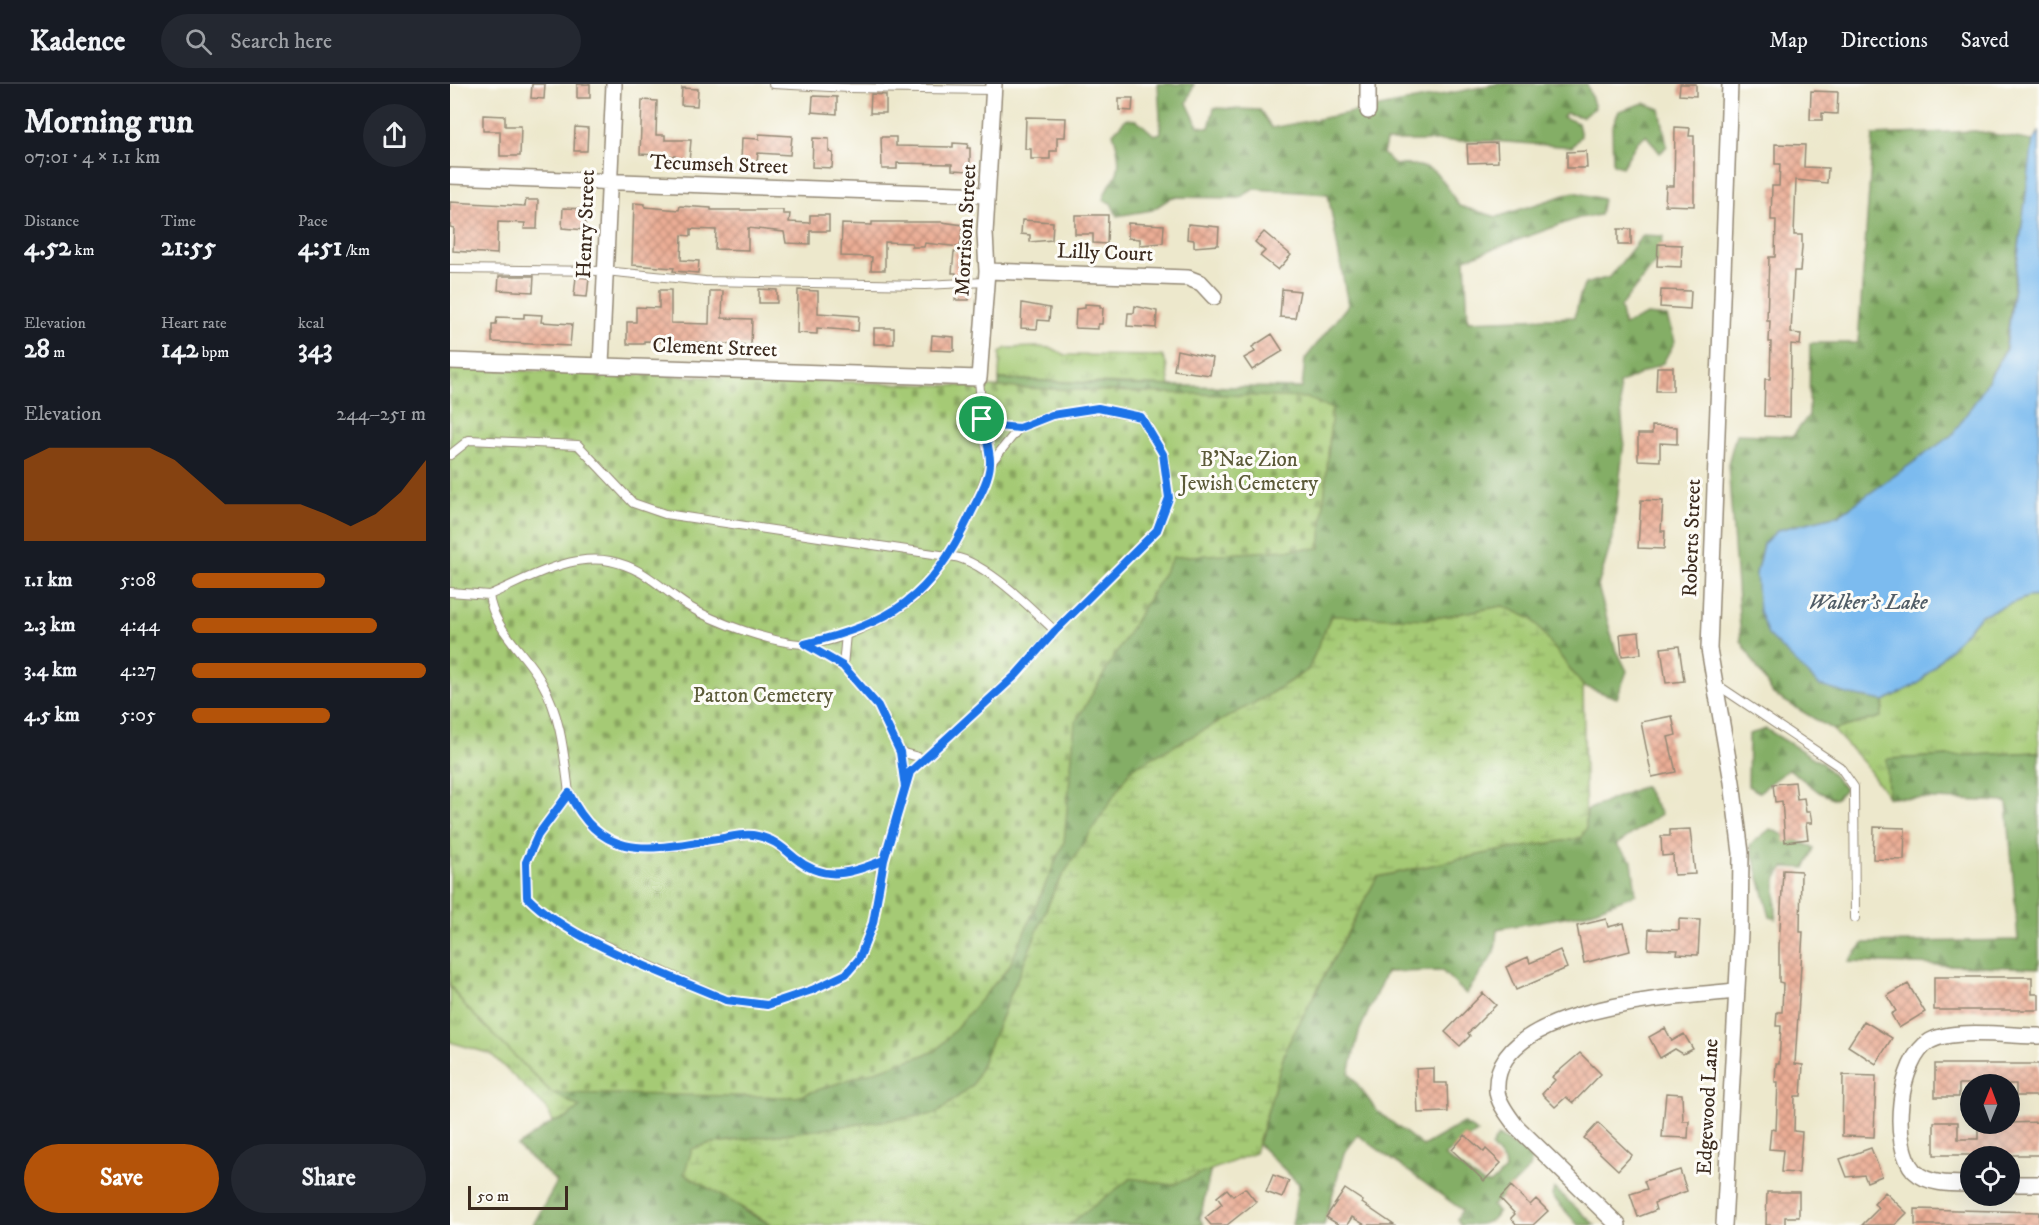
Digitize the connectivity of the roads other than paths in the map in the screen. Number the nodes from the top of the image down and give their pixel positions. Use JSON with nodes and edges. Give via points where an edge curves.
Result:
{"nodes":[{"id":1,"x":614,"y":84,"type":"edge"},
{"id":2,"x":772,"y":84,"type":"edge"},
{"id":3,"x":1368,"y":84,"type":"edge"},
{"id":4,"x":1730,"y":84,"type":"edge"},
{"id":5,"x":994,"y":87,"type":"edge"},
{"id":6,"x":1368,"y":111,"type":"dead end"},
{"id":7,"x":450,"y":176,"type":"edge"},
{"id":8,"x":609,"y":182,"type":"junction"},
{"id":9,"x":987,"y":195,"type":"junction"},
{"id":10,"x":450,"y":269,"type":"edge"},
{"id":11,"x":605,"y":271,"type":"junction"},
{"id":12,"x":986,"y":277,"type":"junction"},
{"id":13,"x":1214,"y":297,"type":"dead end"},
{"id":14,"x":450,"y":361,"type":"edge"},
{"id":15,"x":601,"y":365,"type":"junction"},
{"id":16,"x":979,"y":378,"type":"junction"},
{"id":17,"x":982,"y":419,"type":"junction"},
{"id":18,"x":1019,"y":428,"type":"junction"},
{"id":19,"x":450,"y":455,"type":"edge"},
{"id":20,"x":990,"y":464,"type":"junction"},
{"id":21,"x":947,"y":556,"type":"junction"},
{"id":22,"x":450,"y":592,"type":"edge"},
{"id":23,"x":489,"y":595,"type":"junction"},
{"id":24,"x":1055,"y":631,"type":"junction"},
{"id":25,"x":846,"y":634,"type":"junction"},
{"id":26,"x":805,"y":644,"type":"junction"},
{"id":27,"x":843,"y":666,"type":"junction"},
{"id":28,"x":1714,"y":683,"type":"junction"},
{"id":29,"x":900,"y":752,"type":"junction"},
{"id":30,"x":922,"y":759,"type":"junction"},
{"id":31,"x":905,"y":787,"type":"junction"},
{"id":32,"x":569,"y":793,"type":"junction"},
{"id":33,"x":884,"y":860,"type":"junction"},
{"id":34,"x":1855,"y":918,"type":"dead end"},
{"id":35,"x":1735,"y":991,"type":"junction"},
{"id":36,"x":2039,"y":1036,"type":"edge"},
{"id":37,"x":1960,"y":1184,"type":"edge"},
{"id":38,"x":2020,"y":1184,"type":"edge"},
{"id":39,"x":2039,"y":1184,"type":"edge"},
{"id":40,"x":1618,"y":1225,"type":"edge"},
{"id":41,"x":1724,"y":1225,"type":"edge"}],
"edges":[{"from":1,"to":8,"type":"street","name":"Henry Street"},
{"from":2,"to":5,"type":"lane"},
{"from":3,"to":6,"type":"street"},
{"from":4,"to":28,"type":"street","name":"Roberts Street","via":[[1709,649]]},
{"from":5,"to":9,"type":"street","name":"Morrison Street"},
{"from":7,"to":8,"type":"street","name":"Tecumseh Street"},
{"from":8,"to":9,"type":"street","name":"Tecumseh Street"},
{"from":8,"to":11,"type":"street","name":"Henry Street"},
{"from":9,"to":12,"type":"street","name":"Morrison Street"},
{"from":10,"to":11,"type":"lane"},
{"from":11,"to":12,"type":"lane","via":[[705,281],[925,285]]},
{"from":11,"to":15,"type":"street","name":"Henry Street"},
{"from":12,"to":13,"type":"street","name":"Lilly Court","via":[[1188,278],[1201,283]]},
{"from":12,"to":16,"type":"street","name":"Morrison Street"},
{"from":14,"to":15,"type":"street","name":"Clement Street"},
{"from":15,"to":16,"type":"street","name":"Clement Street"},
{"from":16,"to":17,"type":"lane"},
{"from":17,"to":18,"type":"lane","via":[[997,426]]},
{"from":17,"to":20,"type":"lane"},
{"from":18,"to":20,"type":"lane"},
{"from":18,"to":24,"type":"lane","via":[[1052,415],[1098,408],[1141,417],[1163,454],[1169,498],[1157,530]]},
{"from":19,"to":21,"type":"lane","via":[[469,440],[578,445],[633,503],[665,514]]},
{"from":20,"to":21,"type":"lane"},
{"from":21,"to":24,"type":"lane","via":[[958,556],[1009,588]]},
{"from":21,"to":25,"type":"lane","via":[[925,588],[889,616]]},
{"from":22,"to":23,"type":"lane"},
{"from":23,"to":26,"type":"lane","via":[[561,565],[608,560],[639,569],[687,605],[715,620]]},
{"from":23,"to":32,"type":"lane","via":[[491,612],[552,700]]},
{"from":24,"to":30,"type":"lane","via":[[1016,675]]},
{"from":25,"to":26,"type":"lane"},
{"from":25,"to":27,"type":"lane"},
{"from":26,"to":27,"type":"lane"},
{"from":27,"to":29,"type":"lane","via":[[878,706]]},
{"from":28,"to":34,"type":"lane","via":[[1834,762],[1854,787]]},
{"from":28,"to":35,"type":"street","name":"Roberts Street","via":[[1741,853]]},
{"from":29,"to":30,"type":"lane"},
{"from":29,"to":31,"type":"lane"},
{"from":30,"to":31,"type":"lane","via":[[910,772]]},
{"from":31,"to":33,"type":"lane"},
{"from":32,"to":33,"type":"lane","via":[[580,816],[604,838],[646,850],[750,834],[777,841],[811,870],[828,875],[851,873]]},
{"from":32,"to":33,"type":"lane","via":[[538,835],[526,862],[527,897],[558,924],[726,1000],[744,1004],[767,1005],[846,974],[867,945]]},
{"from":35,"to":40,"type":"street","via":[[1625,1003],[1582,1014],[1529,1036],[1509,1053],[1498,1073],[1497,1092],[1516,1126]]},
{"from":35,"to":41,"type":"street","name":"Edgewood Lane"},
{"from":36,"to":37,"type":"street","via":[[1953,1036],[1931,1041],[1916,1053],[1906,1071],[1902,1139],[1906,1159],[1925,1178]]},
{"from":38,"to":39,"type":"street"}]}
